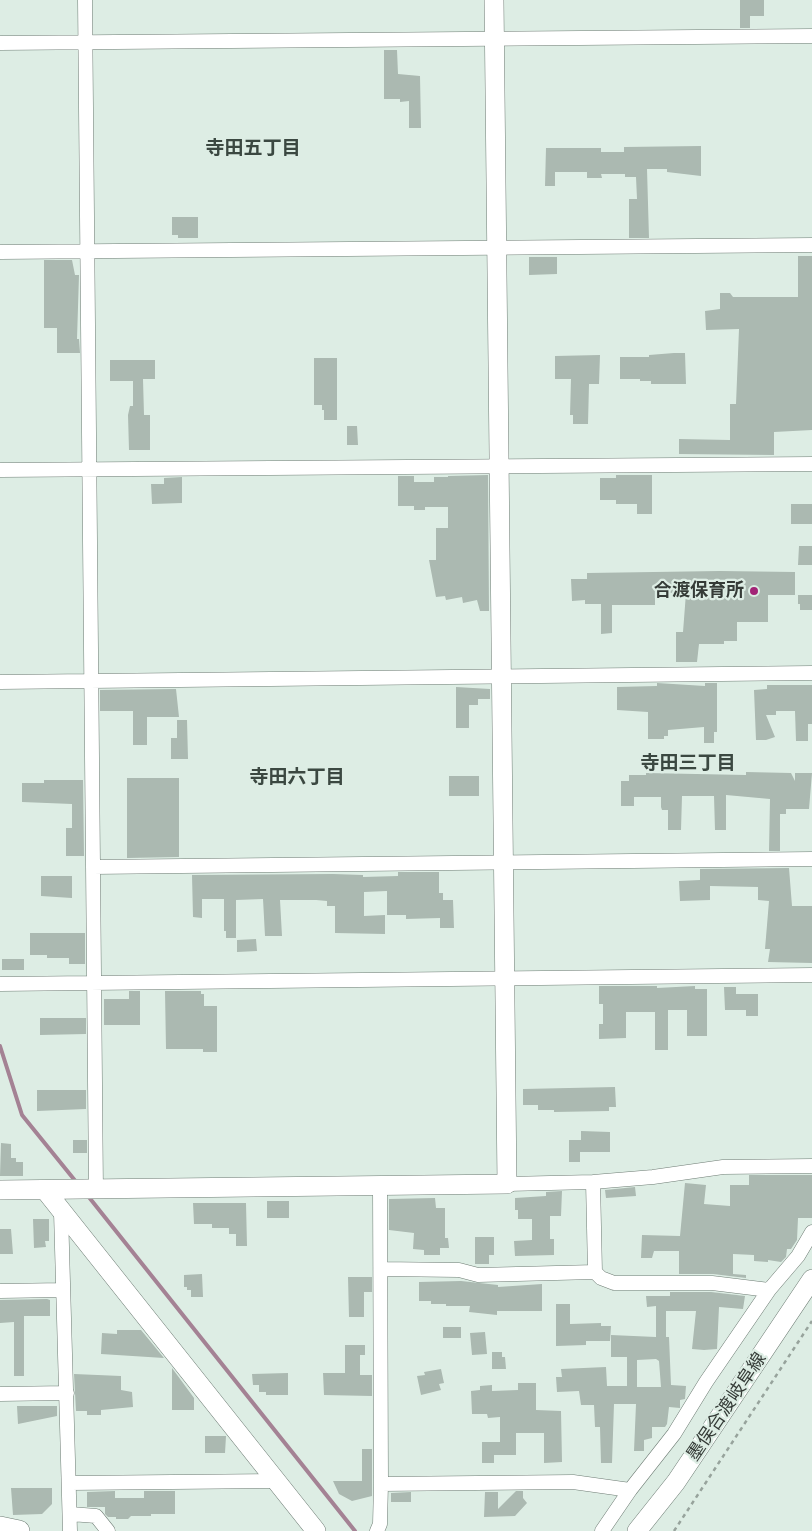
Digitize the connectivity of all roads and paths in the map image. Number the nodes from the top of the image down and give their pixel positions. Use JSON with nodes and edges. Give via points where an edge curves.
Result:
{"nodes":[{"id":1,"x":85,"y":0,"type":"edge"},
{"id":2,"x":494,"y":0,"type":"edge"},
{"id":3,"x":812,"y":36,"type":"edge"},
{"id":4,"x":494,"y":40,"type":"junction"},
{"id":5,"x":85,"y":42,"type":"junction"},
{"id":6,"x":0,"y":43,"type":"edge"},
{"id":7,"x":812,"y":245,"type":"edge"},
{"id":8,"x":496,"y":248,"type":"junction"},
{"id":9,"x":0,"y":252,"type":"edge"},
{"id":10,"x":88,"y":253,"type":"junction"},
{"id":11,"x":812,"y":464,"type":"edge"},
{"id":12,"x":500,"y":466,"type":"junction"},
{"id":13,"x":0,"y":470,"type":"edge"},
{"id":14,"x":91,"y":470,"type":"junction"},
{"id":15,"x":812,"y":673,"type":"edge"},
{"id":16,"x":500,"y":677,"type":"junction"},
{"id":17,"x":0,"y":682,"type":"edge"},
{"id":18,"x":93,"y":682,"type":"junction"},
{"id":19,"x":812,"y":859,"type":"edge"},
{"id":20,"x":502,"y":864,"type":"junction"},
{"id":21,"x":93,"y":867,"type":"junction"},
{"id":22,"x":812,"y":975,"type":"edge"},
{"id":23,"x":504,"y":980,"type":"junction"},
{"id":24,"x":1,"y":984,"type":"edge"},
{"id":25,"x":95,"y":984,"type":"junction"},
{"id":26,"x":812,"y":1166,"type":"edge"},
{"id":27,"x":593,"y":1182,"type":"junction"},
{"id":28,"x":506,"y":1184,"type":"junction"},
{"id":29,"x":380,"y":1187,"type":"junction"},
{"id":30,"x":94,"y":1189,"type":"junction"},
{"id":31,"x":0,"y":1190,"type":"edge"},
{"id":32,"x":52,"y":1190,"type":"junction"},
{"id":33,"x":61,"y":1212,"type":"junction"},
{"id":34,"x":812,"y":1232,"type":"edge"},
{"id":35,"x":381,"y":1268,"type":"junction"},
{"id":36,"x":596,"y":1272,"type":"junction"},
{"id":37,"x":812,"y":1279,"type":"edge"},
{"id":38,"x":63,"y":1290,"type":"junction"},
{"id":39,"x":770,"y":1290,"type":"junction"},
{"id":40,"x":0,"y":1291,"type":"edge"},
{"id":41,"x":812,"y":1321,"type":"edge"},
{"id":42,"x":67,"y":1392,"type":"junction"},
{"id":43,"x":0,"y":1394,"type":"edge"},
{"id":44,"x":275,"y":1481,"type":"junction"},
{"id":45,"x":70,"y":1483,"type":"junction"},
{"id":46,"x":381,"y":1484,"type":"junction"},
{"id":47,"x":630,"y":1490,"type":"junction"},
{"id":48,"x":71,"y":1514,"type":"junction"},
{"id":49,"x":0,"y":1527,"type":"edge"},
{"id":50,"x":19,"y":1531,"type":"edge"},
{"id":51,"x":70,"y":1531,"type":"edge"},
{"id":52,"x":108,"y":1531,"type":"edge"},
{"id":53,"x":316,"y":1531,"type":"edge"},
{"id":54,"x":376,"y":1531,"type":"edge"},
{"id":55,"x":602,"y":1531,"type":"edge"},
{"id":56,"x":636,"y":1531,"type":"edge"},
{"id":57,"x":674,"y":1531,"type":"edge"}],
"edges":[{"from":1,"to":5,"type":"street"},
{"from":2,"to":4,"type":"street"},
{"from":3,"to":4,"type":"street"},
{"from":4,"to":5,"type":"street"},
{"from":4,"to":8,"type":"street"},
{"from":5,"to":6,"type":"street"},
{"from":5,"to":10,"type":"street"},
{"from":7,"to":8,"type":"street"},
{"from":8,"to":10,"type":"street"},
{"from":8,"to":12,"type":"street"},
{"from":9,"to":10,"type":"street"},
{"from":10,"to":14,"type":"street"},
{"from":11,"to":12,"type":"street"},
{"from":12,"to":14,"type":"street"},
{"from":12,"to":16,"type":"street"},
{"from":13,"to":14,"type":"street"},
{"from":14,"to":18,"type":"street"},
{"from":15,"to":16,"type":"street"},
{"from":16,"to":18,"type":"street"},
{"from":16,"to":20,"type":"street"},
{"from":17,"to":18,"type":"street"},
{"from":18,"to":21,"type":"street"},
{"from":19,"to":20,"type":"street"},
{"from":20,"to":21,"type":"street"},
{"from":20,"to":23,"type":"street"},
{"from":21,"to":25,"type":"street"},
{"from":22,"to":23,"type":"street"},
{"from":23,"to":25,"type":"street"},
{"from":23,"to":28,"type":"street"},
{"from":24,"to":25,"type":"street"},
{"from":25,"to":30,"type":"street"},
{"from":26,"to":27,"type":"street","via":[[723,1167]]},
{"from":27,"to":28,"type":"street"},
{"from":27,"to":36,"type":"street"},
{"from":28,"to":29,"type":"street"},
{"from":29,"to":30,"type":"street"},
{"from":29,"to":35,"type":"street"},
{"from":30,"to":32,"type":"street"},
{"from":31,"to":32,"type":"street"},
{"from":32,"to":33,"type":"street"},
{"from":33,"to":38,"type":"street"},
{"from":33,"to":44,"type":"street"},
{"from":34,"to":39,"type":"street","via":[[798,1256]]},
{"from":35,"to":36,"type":"street","via":[[459,1270],[478,1275]]},
{"from":35,"to":46,"type":"street"},
{"from":36,"to":39,"type":"street","via":[[601,1278],[614,1283],[712,1283]]},
{"from":37,"to":56,"type":"street","name":"墨俣合渡岐阜線","via":[[676,1482]]},
{"from":38,"to":40,"type":"street"},
{"from":38,"to":42,"type":"street"},
{"from":39,"to":47,"type":"street","via":[[674,1434]]},
{"from":41,"to":57,"type":"path"},
{"from":42,"to":43,"type":"street"},
{"from":42,"to":45,"type":"street"},
{"from":44,"to":45,"type":"street"},
{"from":44,"to":53,"type":"street"},
{"from":45,"to":48,"type":"street"},
{"from":46,"to":47,"type":"street","via":[[573,1482]]},
{"from":46,"to":54,"type":"street","via":[[380,1524]]},
{"from":47,"to":55,"type":"street"},
{"from":48,"to":51,"type":"street"},
{"from":48,"to":52,"type":"street","via":[[96,1516]]},
{"from":49,"to":50,"type":"main road"}]}
